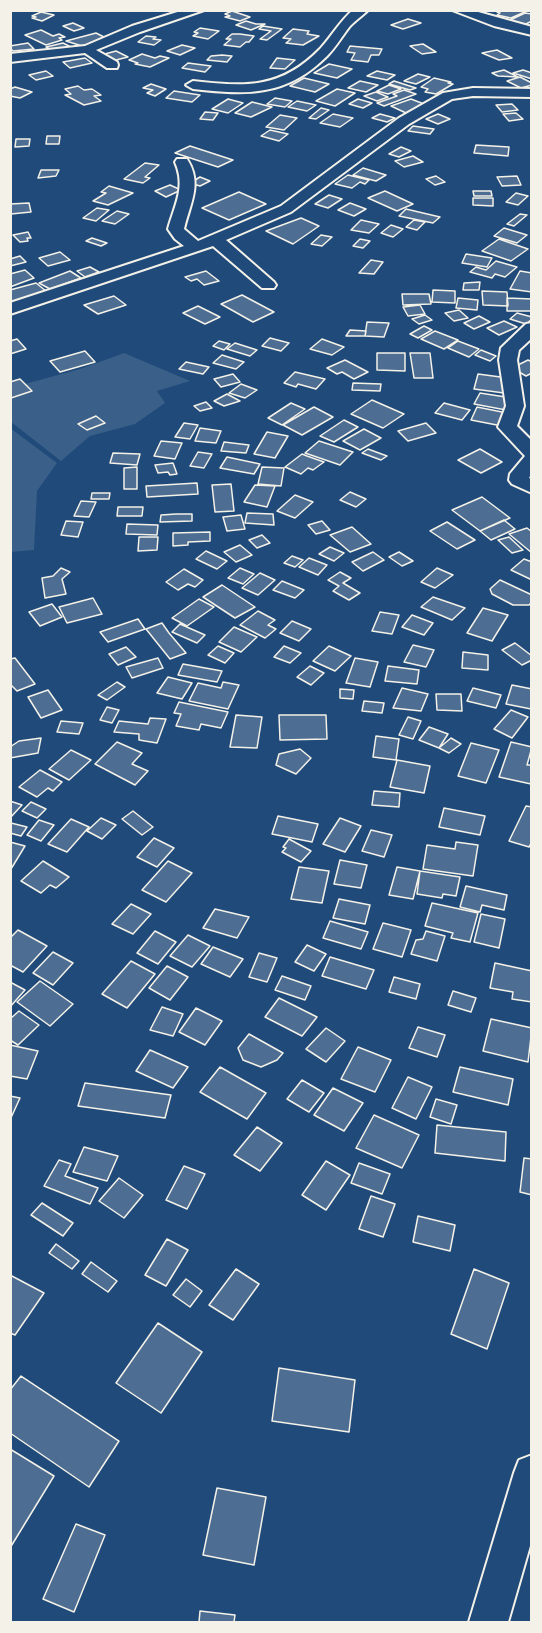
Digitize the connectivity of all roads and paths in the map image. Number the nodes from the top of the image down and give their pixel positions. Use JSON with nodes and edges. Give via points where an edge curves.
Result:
{"nodes":[{"id":1,"x":198,"y":10,"type":"edge"},
{"id":2,"x":362,"y":10,"type":"edge"},
{"id":3,"x":458,"y":10,"type":"edge"},
{"id":4,"x":179,"y":12,"type":"edge"},
{"id":5,"x":531,"y":31,"type":"edge"},
{"id":6,"x":87,"y":49,"type":"junction"},
{"id":7,"x":10,"y":58,"type":"edge"},
{"id":8,"x":112,"y":65,"type":"dead end"},
{"id":9,"x":193,"y":85,"type":"dead end"},
{"id":10,"x":531,"y":93,"type":"edge"},
{"id":11,"x":182,"y":162,"type":"dead end"},
{"id":12,"x":216,"y":240,"type":"junction"},
{"id":13,"x":196,"y":247,"type":"junction"},
{"id":14,"x":268,"y":285,"type":"dead end"},
{"id":15,"x":10,"y":309,"type":"edge"},
{"id":16,"x":531,"y":328,"type":"edge"},
{"id":17,"x":531,"y":452,"type":"edge"},
{"id":18,"x":531,"y":459,"type":"edge"},
{"id":19,"x":531,"y":487,"type":"edge"},
{"id":20,"x":531,"y":1473,"type":"edge"},
{"id":21,"x":488,"y":1623,"type":"edge"}],
"edges":[{"from":1,"to":4,"type":"street"},
{"from":2,"to":9,"type":"street","via":[[349,19],[315,61],[277,86],[250,89]]},
{"from":3,"to":5,"type":"street"},
{"from":4,"to":6,"type":"street"},
{"from":6,"to":7,"type":"street"},
{"from":6,"to":8,"type":"street"},
{"from":10,"to":12,"type":"street","via":[[459,93],[440,100],[404,121],[286,209]]},
{"from":11,"to":13,"type":"street","via":[[189,188],[176,229]]},
{"from":12,"to":13,"type":"street"},
{"from":12,"to":14,"type":"street"},
{"from":13,"to":15,"type":"street"},
{"from":16,"to":17,"type":"street","via":[[510,348],[508,360],[515,406],[507,427]]},
{"from":18,"to":19,"type":"street","via":[[519,480]]},
{"from":20,"to":21,"type":"street"}]}
